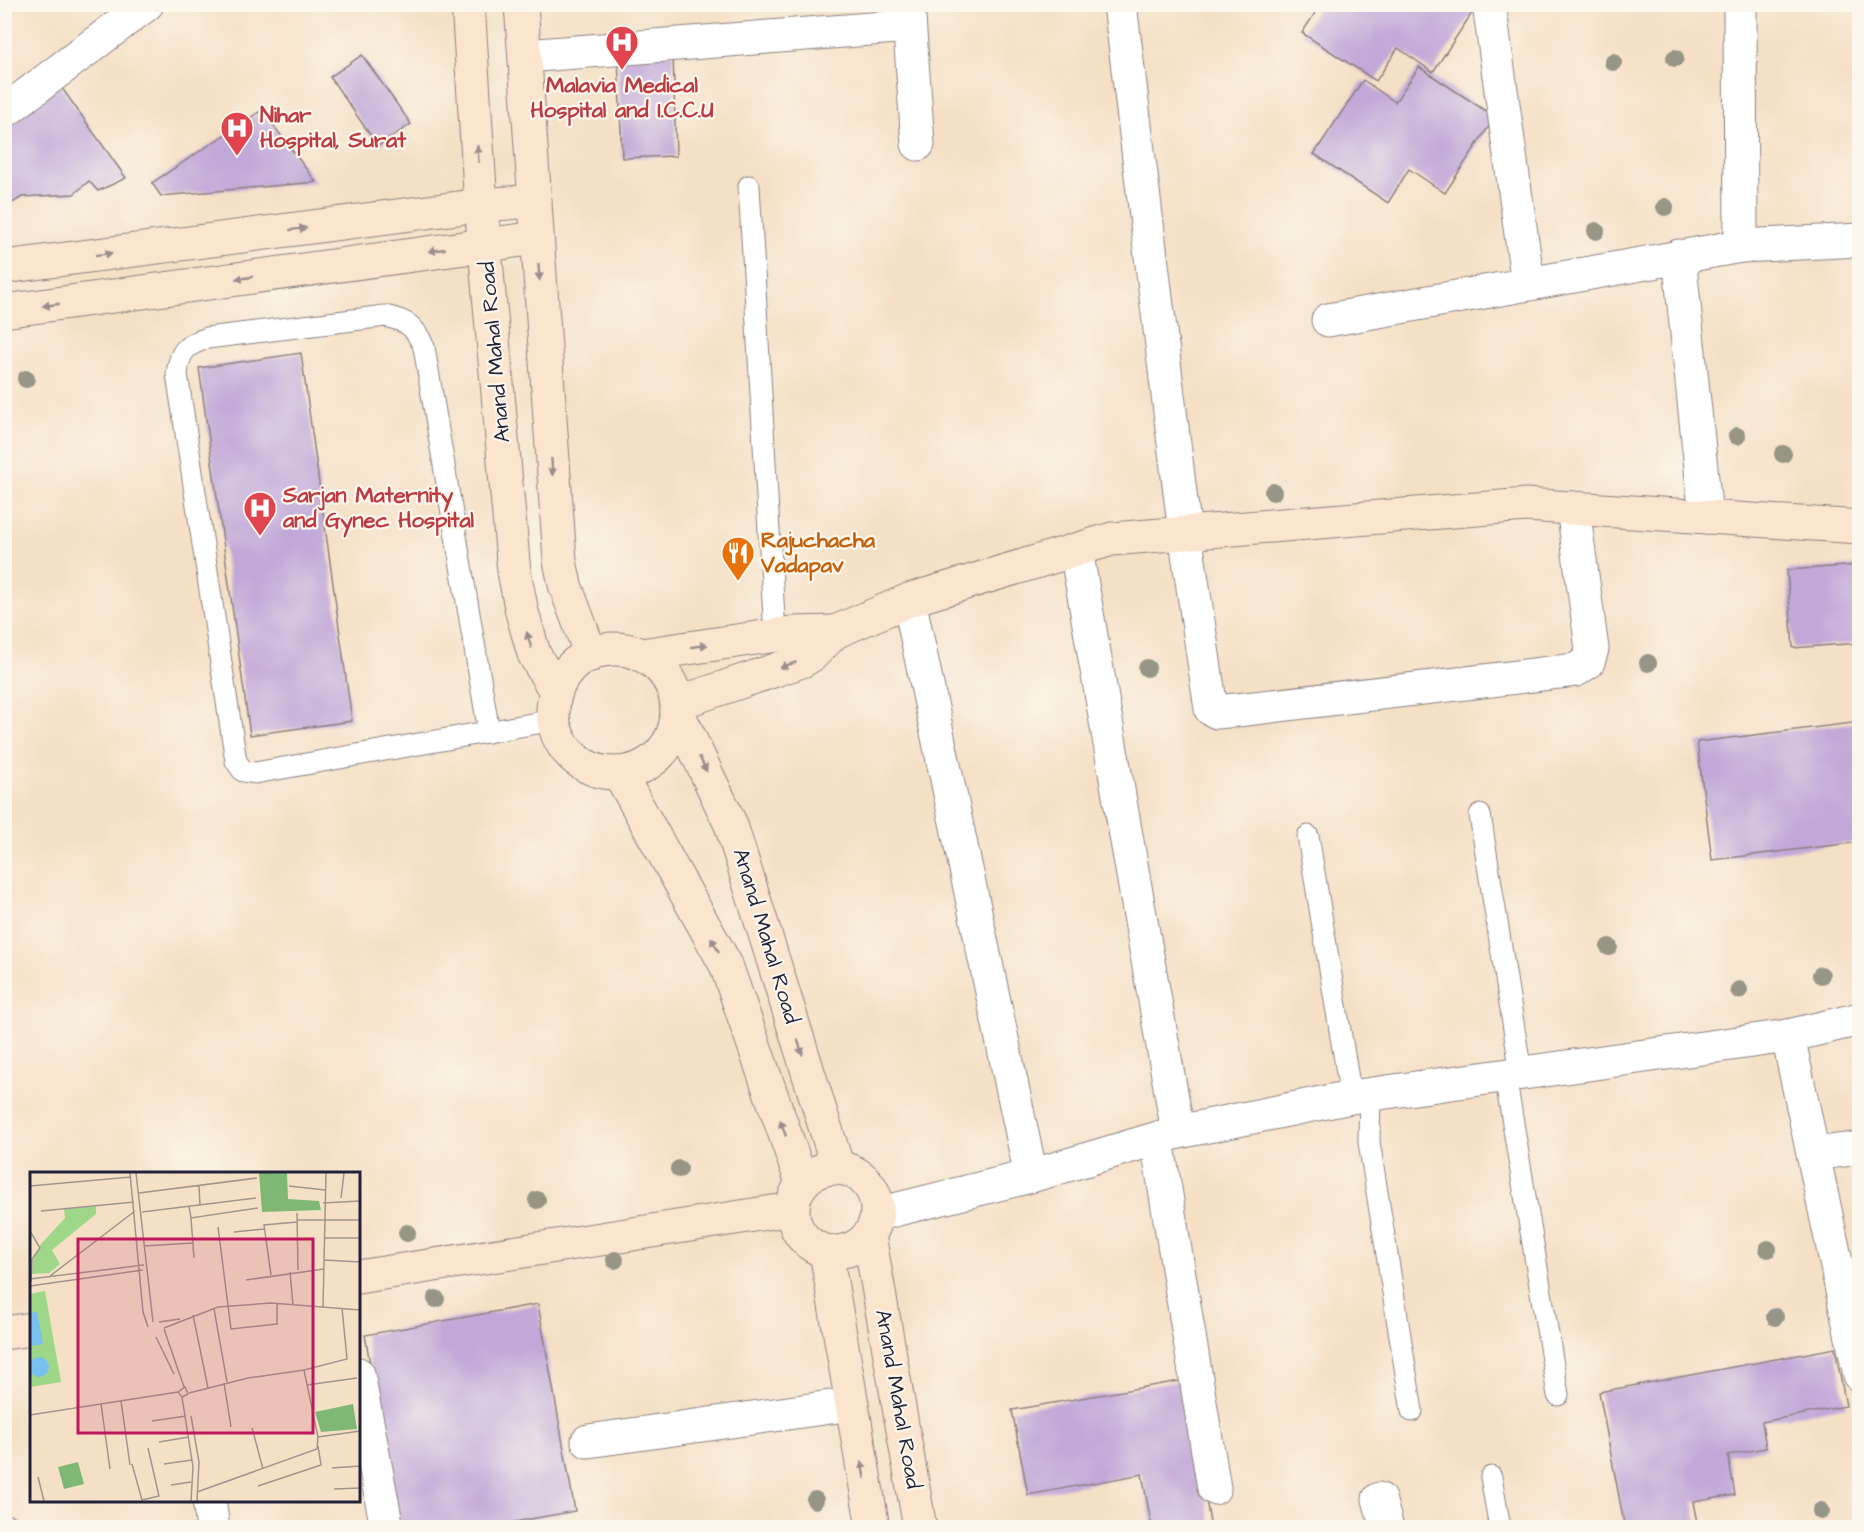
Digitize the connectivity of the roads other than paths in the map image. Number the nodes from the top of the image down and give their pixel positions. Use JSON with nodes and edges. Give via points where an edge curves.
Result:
{"nodes":[{"id":1,"x":147,"y":4,"type":"edge"},
{"id":2,"x":468,"y":4,"type":"edge"},
{"id":3,"x":521,"y":4,"type":"edge"},
{"id":4,"x":1120,"y":4,"type":"edge"},
{"id":5,"x":1489,"y":4,"type":"edge"},
{"id":6,"x":1740,"y":4,"type":"edge"},
{"id":7,"x":908,"y":15,"type":"edge"},
{"id":8,"x":525,"y":56,"type":"junction"},
{"id":9,"x":4,"y":112,"type":"edge"},
{"id":10,"x":918,"y":144,"type":"dead end"},
{"id":11,"x":749,"y":186,"type":"dead end"},
{"id":12,"x":535,"y":201,"type":"junction"},
{"id":13,"x":481,"y":205,"type":"junction"},
{"id":14,"x":537,"y":238,"type":"junction"},
{"id":15,"x":1860,"y":240,"type":"edge"},
{"id":16,"x":486,"y":244,"type":"junction"},
{"id":17,"x":1741,"y":246,"type":"junction"},
{"id":18,"x":1679,"y":256,"type":"junction"},
{"id":19,"x":4,"y":267,"type":"edge"},
{"id":20,"x":1528,"y":284,"type":"junction"},
{"id":21,"x":4,"y":311,"type":"edge"},
{"id":22,"x":1328,"y":320,"type":"dead end"},
{"id":23,"x":1574,"y":508,"type":"junction"},
{"id":24,"x":1706,"y":517,"type":"junction"},
{"id":25,"x":1860,"y":527,"type":"edge"},
{"id":26,"x":1185,"y":533,"type":"junction"},
{"id":27,"x":1076,"y":550,"type":"junction"},
{"id":28,"x":909,"y":600,"type":"junction"},
{"id":29,"x":835,"y":632,"type":"junction"},
{"id":30,"x":775,"y":635,"type":"junction"},
{"id":31,"x":591,"y":655,"type":"junction"},
{"id":32,"x":641,"y":655,"type":"junction"},
{"id":33,"x":555,"y":706,"type":"junction"},
{"id":34,"x":677,"y":707,"type":"junction"},
{"id":35,"x":489,"y":732,"type":"junction"},
{"id":36,"x":620,"y":773,"type":"junction"},
{"id":37,"x":1480,"y":815,"type":"dead end"},
{"id":38,"x":1308,"y":836,"type":"dead end"},
{"id":39,"x":1860,"y":1019,"type":"edge"},
{"id":40,"x":1788,"y":1036,"type":"junction"},
{"id":41,"x":1513,"y":1074,"type":"junction"},
{"id":42,"x":1360,"y":1096,"type":"junction"},
{"id":43,"x":1167,"y":1136,"type":"junction"},
{"id":44,"x":1860,"y":1148,"type":"edge"},
{"id":45,"x":1813,"y":1154,"type":"junction"},
{"id":46,"x":838,"y":1168,"type":"junction"},
{"id":47,"x":1031,"y":1176,"type":"junction"},
{"id":48,"x":797,"y":1196,"type":"junction"},
{"id":49,"x":874,"y":1225,"type":"junction"},
{"id":50,"x":826,"y":1252,"type":"junction"},
{"id":51,"x":360,"y":1277,"type":"edge"},
{"id":52,"x":30,"y":1329,"type":"edge"},
{"id":53,"x":4,"y":1333,"type":"edge"},
{"id":54,"x":1860,"y":1375,"type":"edge"},
{"id":55,"x":360,"y":1385,"type":"edge"},
{"id":56,"x":1558,"y":1395,"type":"dead end"},
{"id":57,"x":852,"y":1404,"type":"junction"},
{"id":58,"x":1412,"y":1411,"type":"dead end"},
{"id":59,"x":588,"y":1441,"type":"dead end"},
{"id":60,"x":1491,"y":1477,"type":"dead end"},
{"id":61,"x":1214,"y":1488,"type":"dead end"},
{"id":62,"x":209,"y":1502,"type":"edge"},
{"id":63,"x":213,"y":1527,"type":"edge"},
{"id":64,"x":387,"y":1527,"type":"edge"},
{"id":65,"x":873,"y":1527,"type":"edge"},
{"id":66,"x":920,"y":1527,"type":"edge"},
{"id":67,"x":1500,"y":1527,"type":"edge"}],
"edges":[{"from":1,"to":9,"type":"street"},
{"from":13,"to":2,"type":"main road","name":"Anand Mahal Road","one_way":true},
{"from":3,"to":8,"type":"main road"},
{"from":4,"to":26,"type":"street"},
{"from":5,"to":20,"type":"street"},
{"from":6,"to":17,"type":"street"},
{"from":7,"to":8,"type":"street"},
{"from":7,"to":10,"type":"street"},
{"from":8,"to":12,"type":"main road"},
{"from":11,"to":30,"type":"lane"},
{"from":12,"to":13,"type":"main road"},
{"from":12,"to":14,"type":"main road"},
{"from":13,"to":16,"type":"main road","name":"Anand Mahal Road"},
{"from":19,"to":13,"type":"main road","one_way":true},
{"from":14,"to":16,"type":"main road"},
{"from":14,"to":31,"type":"main road","one_way":true,"via":[[560,561]]},
{"from":15,"to":17,"type":"street"},
{"from":16,"to":21,"type":"main road","one_way":true},
{"from":33,"to":16,"type":"main road","name":"Anand Mahal Road","one_way":true,"via":[[534,654],[514,572]]},
{"from":17,"to":18,"type":"street"},
{"from":18,"to":20,"type":"street"},
{"from":18,"to":24,"type":"street"},
{"from":20,"to":22,"type":"street"},
{"from":23,"to":24,"type":"main road"},
{"from":23,"to":26,"type":"main road","via":[[1526,505]]},
{"from":23,"to":26,"type":"street","via":[[1593,649],[1588,662],[1576,670],[1217,712],[1211,709]]},
{"from":24,"to":25,"type":"main road"},
{"from":26,"to":27,"type":"main road","via":[[1112,539]]},
{"from":27,"to":28,"type":"main road"},
{"from":27,"to":43,"type":"street"},
{"from":28,"to":29,"type":"main road"},
{"from":28,"to":47,"type":"street"},
{"from":29,"to":30,"type":"main road"},
{"from":29,"to":34,"type":"main road","one_way":true,"via":[[802,661]]},
{"from":32,"to":30,"type":"main road","one_way":true},
{"from":31,"to":32,"type":"main road","via":[[621,650]]},
{"from":31,"to":33,"type":"main road","via":[[566,673]]},
{"from":32,"to":34,"type":"main road","via":[[659,666],[671,683]]},
{"from":33,"to":35,"type":"lane"},
{"from":33,"to":36,"type":"main road","via":[[556,732],[566,749],[581,763],[599,771]]},
{"from":34,"to":36,"type":"main road","via":[[669,742],[656,758]]},
{"from":34,"to":46,"type":"main road","name":"Anand Mahal Road","one_way":true,"via":[[731,825]]},
{"from":35,"to":35,"type":"lane","via":[[424,347],[418,333],[404,320],[385,316],[207,338],[190,344],[179,357],[177,374],[236,761],[243,771],[255,774]]},
{"from":48,"to":36,"type":"main road","name":"Anand Mahal Road","one_way":true,"via":[[726,965]]},
{"from":37,"to":41,"type":"lane"},
{"from":38,"to":42,"type":"lane"},
{"from":39,"to":40,"type":"street"},
{"from":40,"to":41,"type":"street"},
{"from":40,"to":45,"type":"street"},
{"from":41,"to":42,"type":"street"},
{"from":41,"to":56,"type":"lane"},
{"from":42,"to":43,"type":"street"},
{"from":42,"to":58,"type":"lane"},
{"from":43,"to":47,"type":"street"},
{"from":43,"to":61,"type":"street"},
{"from":44,"to":45,"type":"street"},
{"from":45,"to":54,"type":"street"},
{"from":46,"to":48,"type":"main road","via":[[812,1175]]},
{"from":46,"to":49,"type":"main road","via":[[851,1171],[872,1188],[877,1201]]},
{"from":47,"to":49,"type":"street"},
{"from":48,"to":50,"type":"main road","via":[[794,1224],[801,1237]]},
{"from":48,"to":51,"type":"main road"},
{"from":49,"to":50,"type":"main road","via":[[855,1248],[841,1253]]},
{"from":49,"to":66,"type":"main road","name":"Anand Mahal Road"},
{"from":50,"to":57,"type":"main road","name":"Anand Mahal Road"},
{"from":52,"to":53,"type":"main road"},
{"from":55,"to":64,"type":"street"},
{"from":57,"to":59,"type":"street"},
{"from":65,"to":57,"type":"main road","name":"Anand Mahal Road","one_way":true},
{"from":60,"to":67,"type":"lane"},
{"from":62,"to":63,"type":"street"}]}
